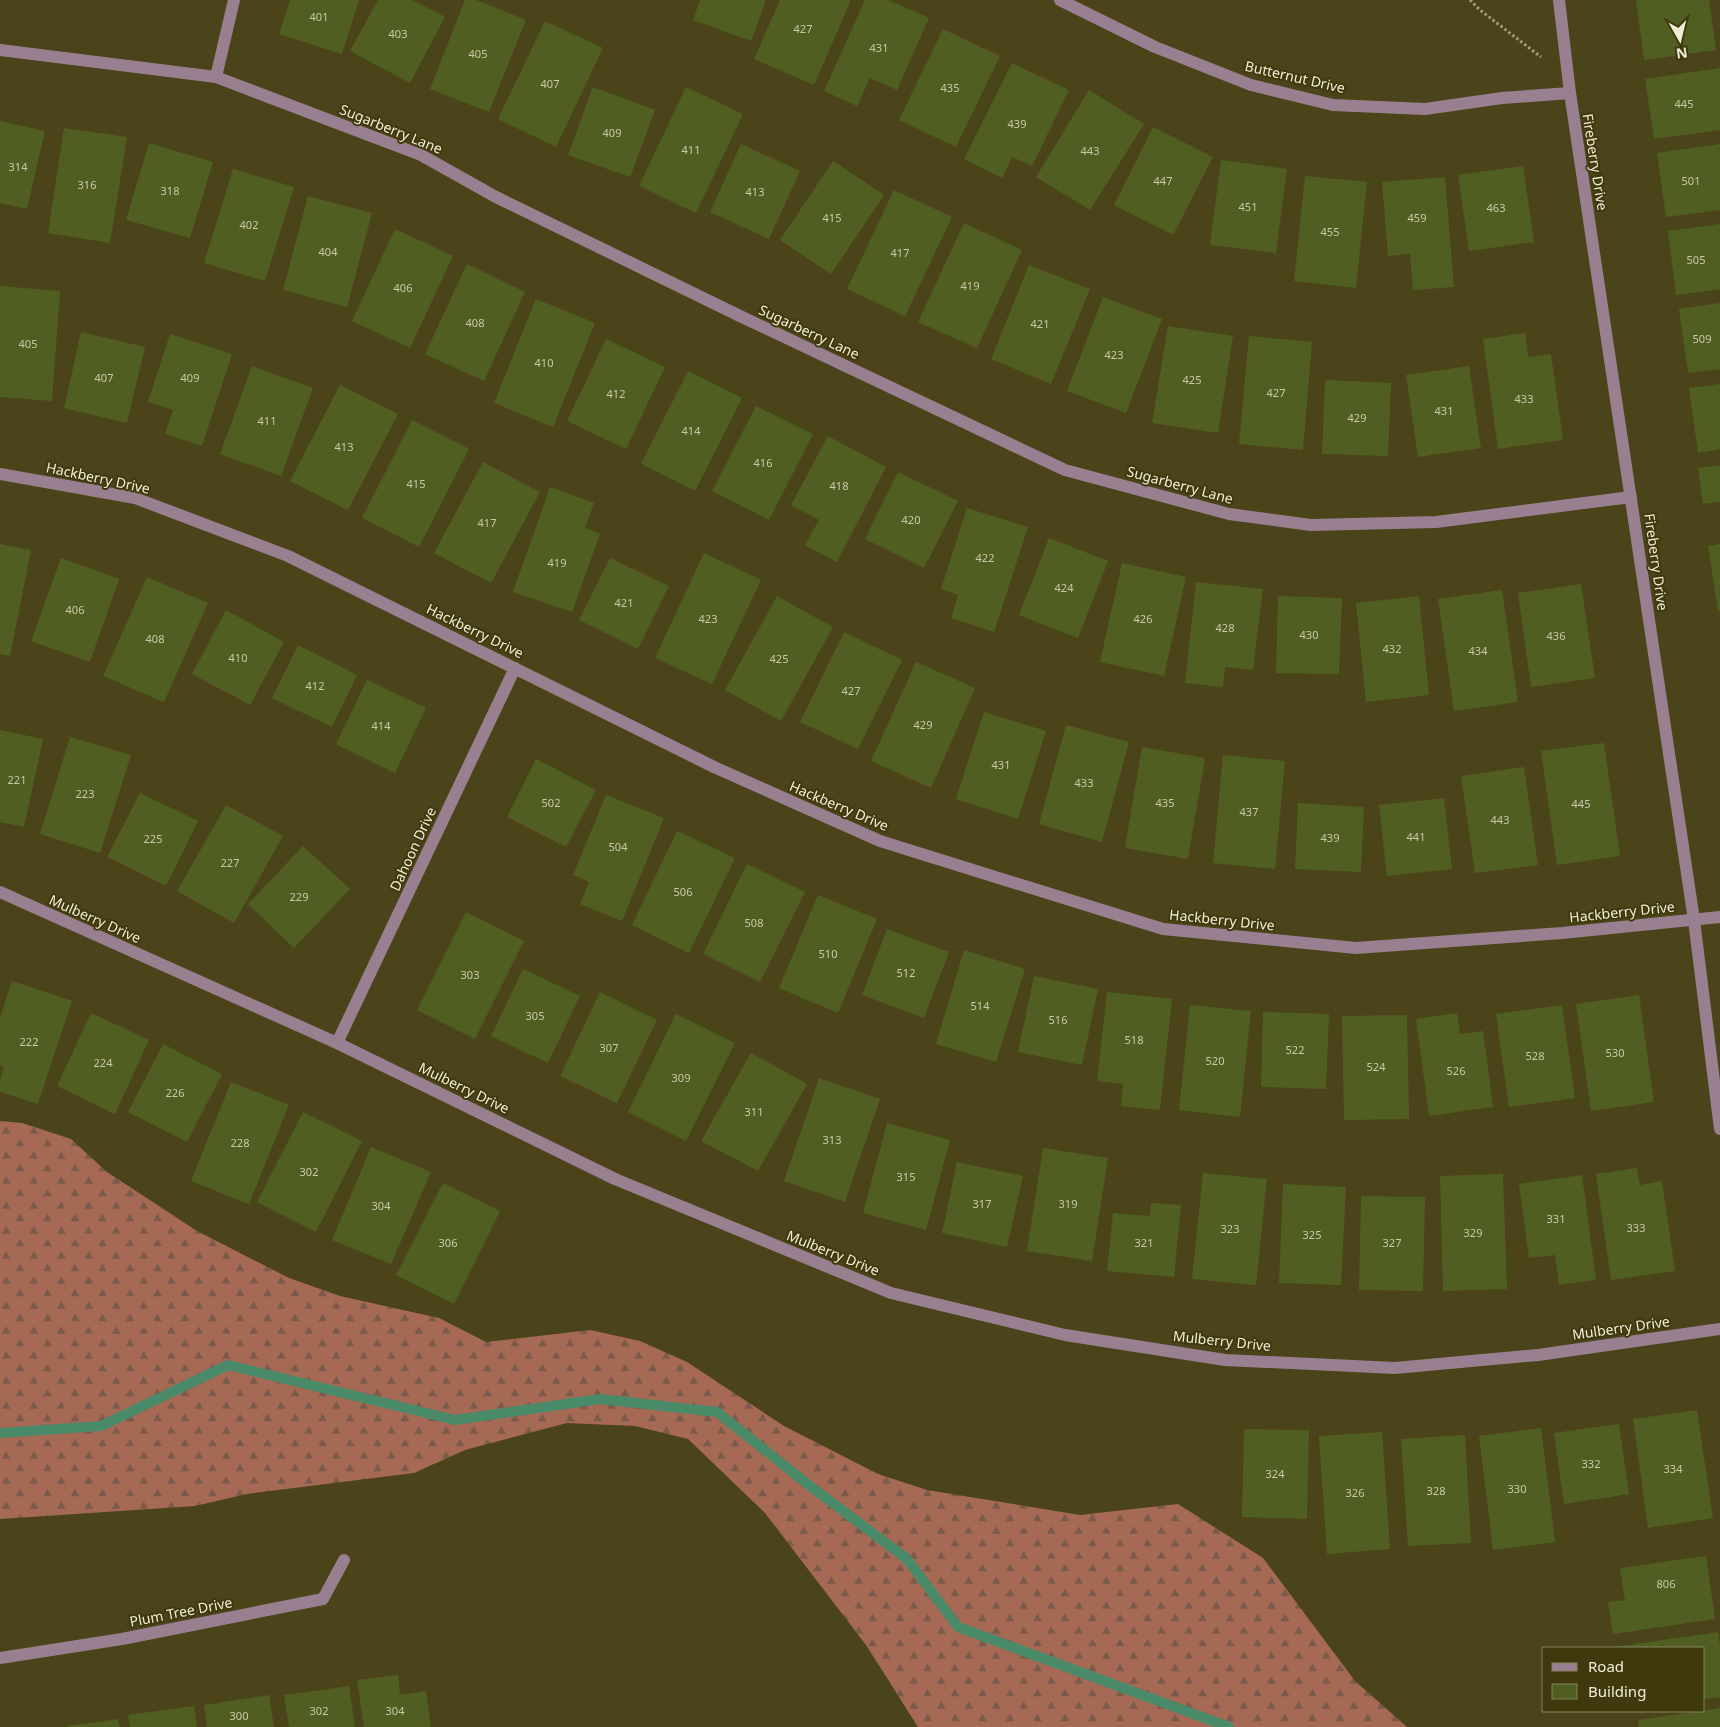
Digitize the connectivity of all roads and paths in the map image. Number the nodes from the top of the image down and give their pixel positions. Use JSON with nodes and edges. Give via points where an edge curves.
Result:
{"nodes":[{"id":1,"x":234,"y":0,"type":"edge"},
{"id":2,"x":1060,"y":0,"type":"edge"},
{"id":3,"x":1470,"y":0,"type":"edge"},
{"id":4,"x":1559,"y":0,"type":"edge"},
{"id":5,"x":0,"y":50,"type":"edge"},
{"id":6,"x":1541,"y":57,"type":"dead end"},
{"id":7,"x":216,"y":77,"type":"junction"},
{"id":8,"x":1570,"y":93,"type":"junction"},
{"id":9,"x":0,"y":474,"type":"edge"},
{"id":10,"x":1631,"y":497,"type":"junction"},
{"id":11,"x":515,"y":668,"type":"junction"},
{"id":12,"x":0,"y":892,"type":"edge"},
{"id":13,"x":1720,"y":917,"type":"edge"},
{"id":14,"x":1694,"y":920,"type":"junction"},
{"id":15,"x":337,"y":1043,"type":"junction"},
{"id":16,"x":1720,"y":1129,"type":"edge"},
{"id":17,"x":1720,"y":1330,"type":"edge"},
{"id":18,"x":344,"y":1560,"type":"dead end"},
{"id":19,"x":0,"y":1658,"type":"edge"}],
"edges":[{"from":1,"to":7,"type":"street"},
{"from":2,"to":8,"type":"street","name":"Butternut Drive","via":[[1155,47],[1251,85],[1333,104],[1425,109]]},
{"from":3,"to":6,"type":"path"},
{"from":4,"to":8,"type":"street","name":"Fireberry Drive"},
{"from":5,"to":7,"type":"street","name":"Sugarberry Lane"},
{"from":7,"to":10,"type":"street","name":"Sugarberry Lane","via":[[421,155],[496,197],[1065,470],[1229,514],[1311,525],[1436,522]]},
{"from":8,"to":10,"type":"street","name":"Fireberry Drive"},
{"from":9,"to":11,"type":"street","name":"Hackberry Drive","via":[[135,498],[288,556]]},
{"from":10,"to":14,"type":"street","name":"Fireberry Drive"},
{"from":11,"to":14,"type":"street","name":"Hackberry Drive","via":[[714,768],[880,842],[1163,929],[1356,948]]},
{"from":11,"to":15,"type":"street","name":"Dahoon Drive"},
{"from":12,"to":15,"type":"street","name":"Mulberry Drive"},
{"from":13,"to":14,"type":"street","name":"Hackberry Drive"},
{"from":14,"to":16,"type":"street","name":"Fireberry Drive"},
{"from":15,"to":17,"type":"street","name":"Mulberry Drive","via":[[615,1180],[892,1293],[1065,1335],[1225,1360],[1395,1368],[1538,1355]]},
{"from":18,"to":19,"type":"street","name":"Plum Tree Drive","via":[[323,1599],[122,1639]]}]}
